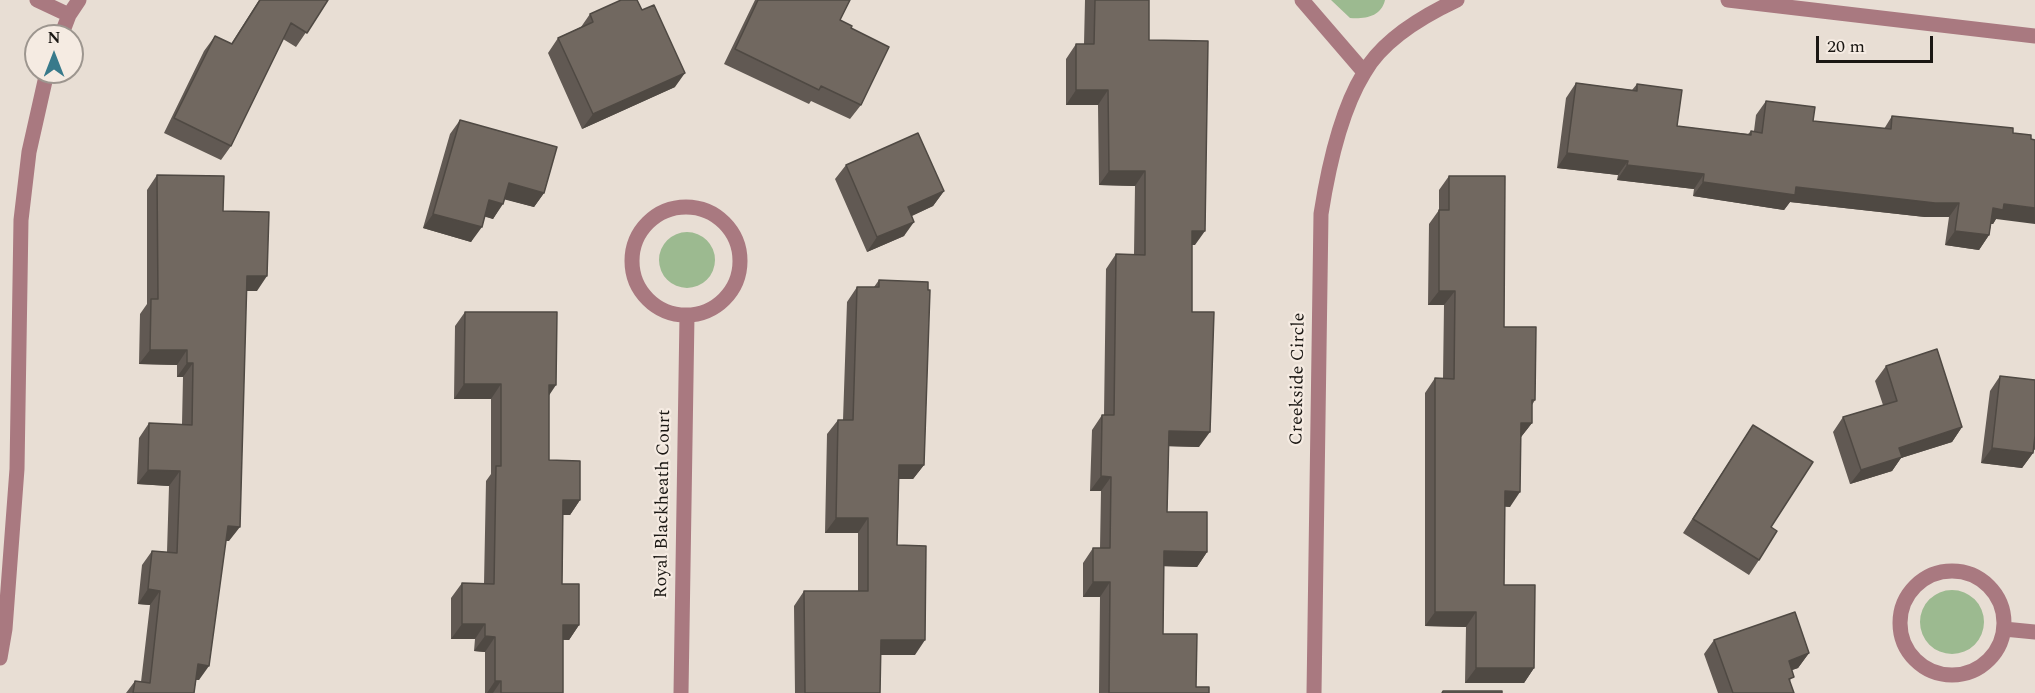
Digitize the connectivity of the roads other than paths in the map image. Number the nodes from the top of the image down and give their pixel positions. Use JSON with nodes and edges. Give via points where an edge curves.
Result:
{"nodes":[{"id":1,"x":37,"y":0,"type":"edge"},
{"id":2,"x":79,"y":0,"type":"edge"},
{"id":3,"x":1302,"y":0,"type":"edge"},
{"id":4,"x":1457,"y":0,"type":"edge"},
{"id":5,"x":1728,"y":0,"type":"edge"},
{"id":6,"x":1434,"y":5,"type":"edge"},
{"id":7,"x":69,"y":15,"type":"junction"},
{"id":8,"x":66,"y":24,"type":"edge"},
{"id":9,"x":2035,"y":36,"type":"edge"},
{"id":10,"x":1364,"y":72,"type":"junction"},
{"id":11,"x":44,"y":84,"type":"edge"},
{"id":12,"x":687,"y":316,"type":"junction"},
{"id":13,"x":5,"y":568,"type":"edge"},
{"id":14,"x":2004,"y":630,"type":"junction"},
{"id":15,"x":2035,"y":632,"type":"edge"},
{"id":16,"x":0,"y":658,"type":"edge"},
{"id":17,"x":681,"y":693,"type":"edge"},
{"id":18,"x":1314,"y":693,"type":"edge"}],
"edges":[{"from":1,"to":7,"type":"street"},
{"from":2,"to":7,"type":"street"},
{"from":3,"to":10,"type":"street"},
{"from":4,"to":6,"type":"street","name":"Creekside Circle"},
{"from":5,"to":9,"type":"street"},
{"from":6,"to":10,"type":"street","name":"Creekside Circle","via":[[1394,38]]},
{"from":7,"to":8,"type":"street"},
{"from":10,"to":18,"type":"street","name":"Creekside Circle","via":[[1340,128],[1321,214]]},
{"from":11,"to":13,"type":"street","via":[[29,152],[21,220],[17,470]]},
{"from":12,"to":12,"type":"street","via":[[705,312],[721,302],[734,288],[740,270],[733,234],[720,219],[704,210],[685,207],[658,216],[638,235],[632,253],[632,272],[651,303],[668,313]]},
{"from":12,"to":17,"type":"street","name":"Royal Blackheath Court"},
{"from":13,"to":16,"type":"street"},
{"from":14,"to":14,"type":"street","via":[[2003,614],[1991,588],[1972,576],[1950,571],[1922,580],[1904,603],[1900,617],[1905,646],[1925,668],[1938,674],[1968,673],[1981,666],[2000,644]]},
{"from":14,"to":15,"type":"street"}]}
